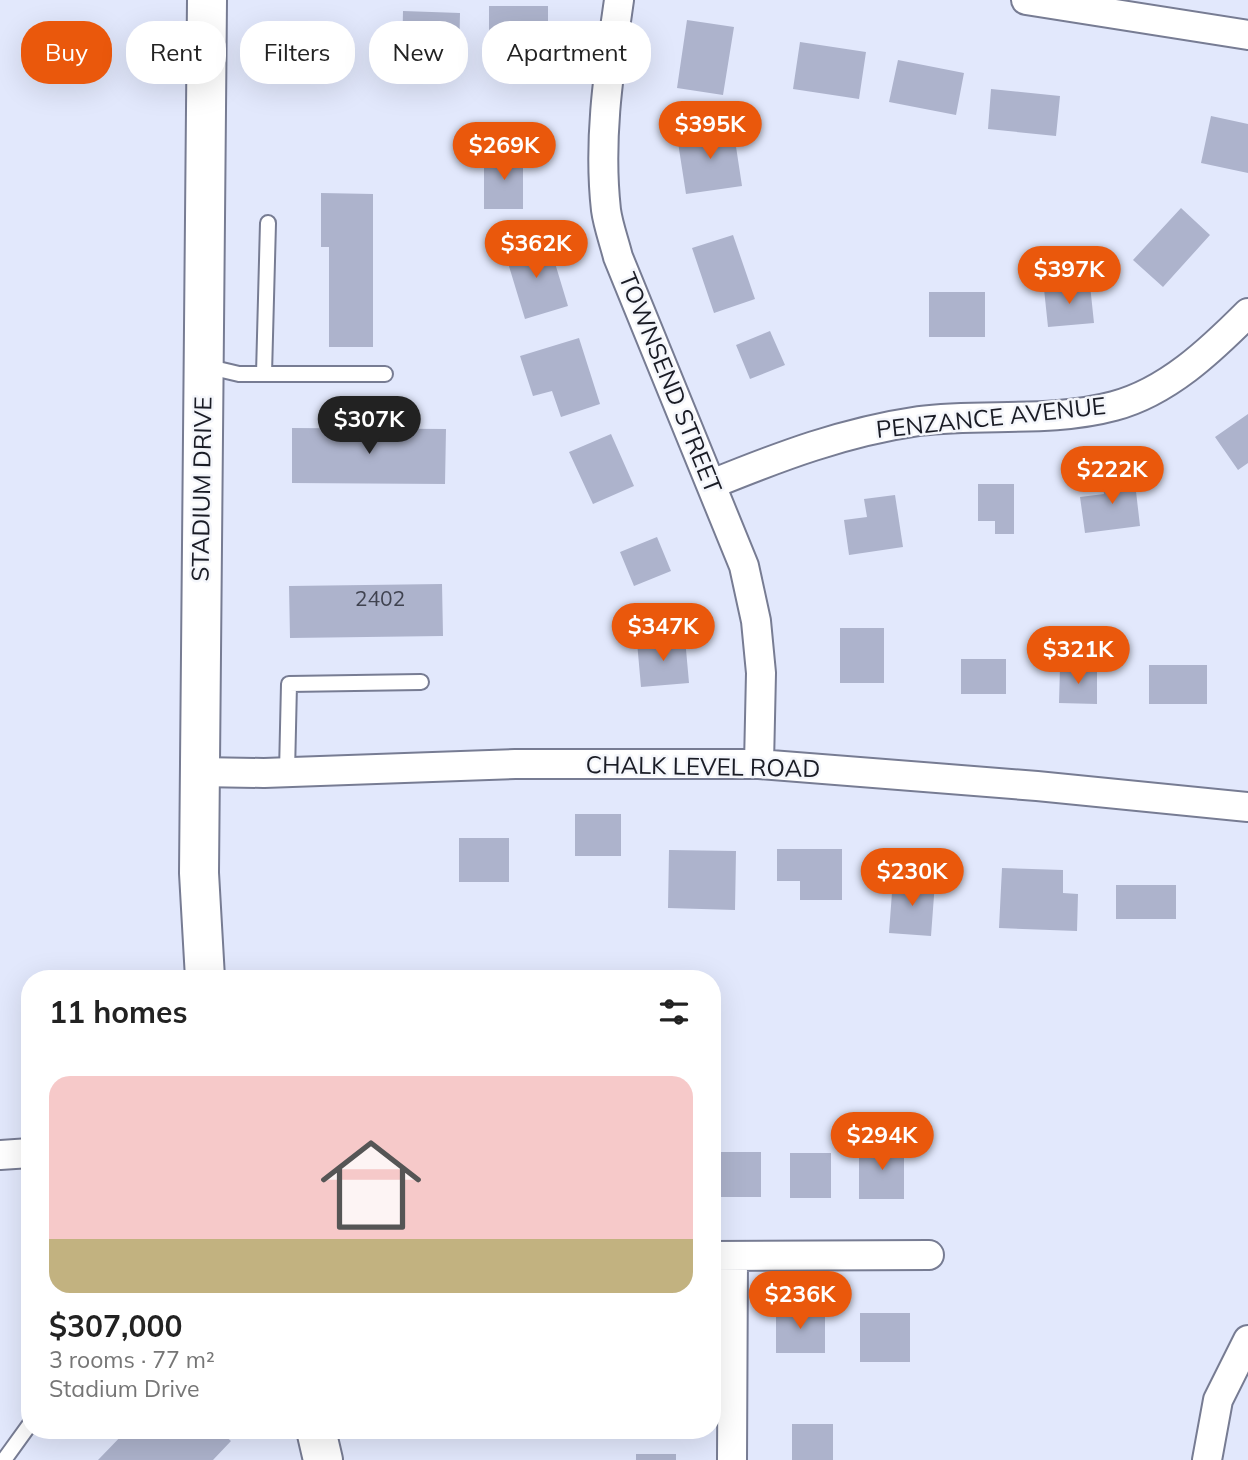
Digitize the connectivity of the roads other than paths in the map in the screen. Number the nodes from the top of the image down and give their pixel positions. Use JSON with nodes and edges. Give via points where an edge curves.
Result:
{"nodes":[{"id":1,"x":206,"y":0,"type":"edge"},
{"id":2,"x":619,"y":0,"type":"edge"},
{"id":3,"x":1026,"y":0,"type":"edge"},
{"id":4,"x":1248,"y":35,"type":"edge"},
{"id":5,"x":268,"y":223,"type":"dead end"},
{"id":6,"x":1248,"y":313,"type":"edge"},
{"id":7,"x":203,"y":366,"type":"junction"},
{"id":8,"x":264,"y":374,"type":"junction"},
{"id":9,"x":385,"y":374,"type":"dead end"},
{"id":10,"x":712,"y":484,"type":"junction"},
{"id":11,"x":421,"y":682,"type":"dead end"},
{"id":12,"x":759,"y":764,"type":"junction"},
{"id":13,"x":199,"y":772,"type":"junction"},
{"id":14,"x":287,"y":772,"type":"junction"},
{"id":15,"x":1248,"y":807,"type":"edge"},
{"id":16,"x":205,"y":970,"type":"edge"},
{"id":17,"x":21,"y":1154,"type":"edge"},
{"id":18,"x":0,"y":1155,"type":"edge"},
{"id":19,"x":929,"y":1255,"type":"dead end"},
{"id":20,"x":723,"y":1256,"type":"edge"},
{"id":21,"x":1248,"y":1340,"type":"edge"},
{"id":22,"x":21,"y":1436,"type":"edge"},
{"id":23,"x":318,"y":1439,"type":"edge"},
{"id":24,"x":4,"y":1460,"type":"edge"},
{"id":25,"x":323,"y":1460,"type":"edge"},
{"id":26,"x":732,"y":1460,"type":"edge"},
{"id":27,"x":1207,"y":1460,"type":"edge"}],
"edges":[{"from":1,"to":7,"type":"street","name":"STADIUM DRIVE"},
{"from":2,"to":10,"type":"street","name":"TOWNSEND STREET","via":[[604,106],[607,212],[618,257]]},
{"from":3,"to":4,"type":"street"},
{"from":5,"to":8,"type":"lane"},
{"from":6,"to":10,"type":"street","name":"PENZANCE AVENUE","via":[[1188,368],[1116,406],[1060,415],[920,421],[861,431],[797,449]]},
{"from":7,"to":8,"type":"lane"},
{"from":7,"to":13,"type":"street","name":"STADIUM DRIVE"},
{"from":8,"to":9,"type":"lane"},
{"from":10,"to":12,"type":"street","name":"TOWNSEND STREET","via":[[744,566],[756,621],[761,673]]},
{"from":11,"to":14,"type":"lane","via":[[289,684]]},
{"from":12,"to":14,"type":"street","name":"CHALK LEVEL ROAD","via":[[514,764]]},
{"from":12,"to":15,"type":"street","name":"CHALK LEVEL ROAD"},
{"from":13,"to":14,"type":"street","name":"CHALK LEVEL ROAD"},
{"from":13,"to":16,"type":"street","name":"STADIUM DRIVE"},
{"from":17,"to":18,"type":"street"},
{"from":19,"to":20,"type":"street"},
{"from":20,"to":26,"type":"street"},
{"from":21,"to":27,"type":"street","via":[[1218,1400]]},
{"from":22,"to":24,"type":"lane"},
{"from":23,"to":25,"type":"street"}]}
